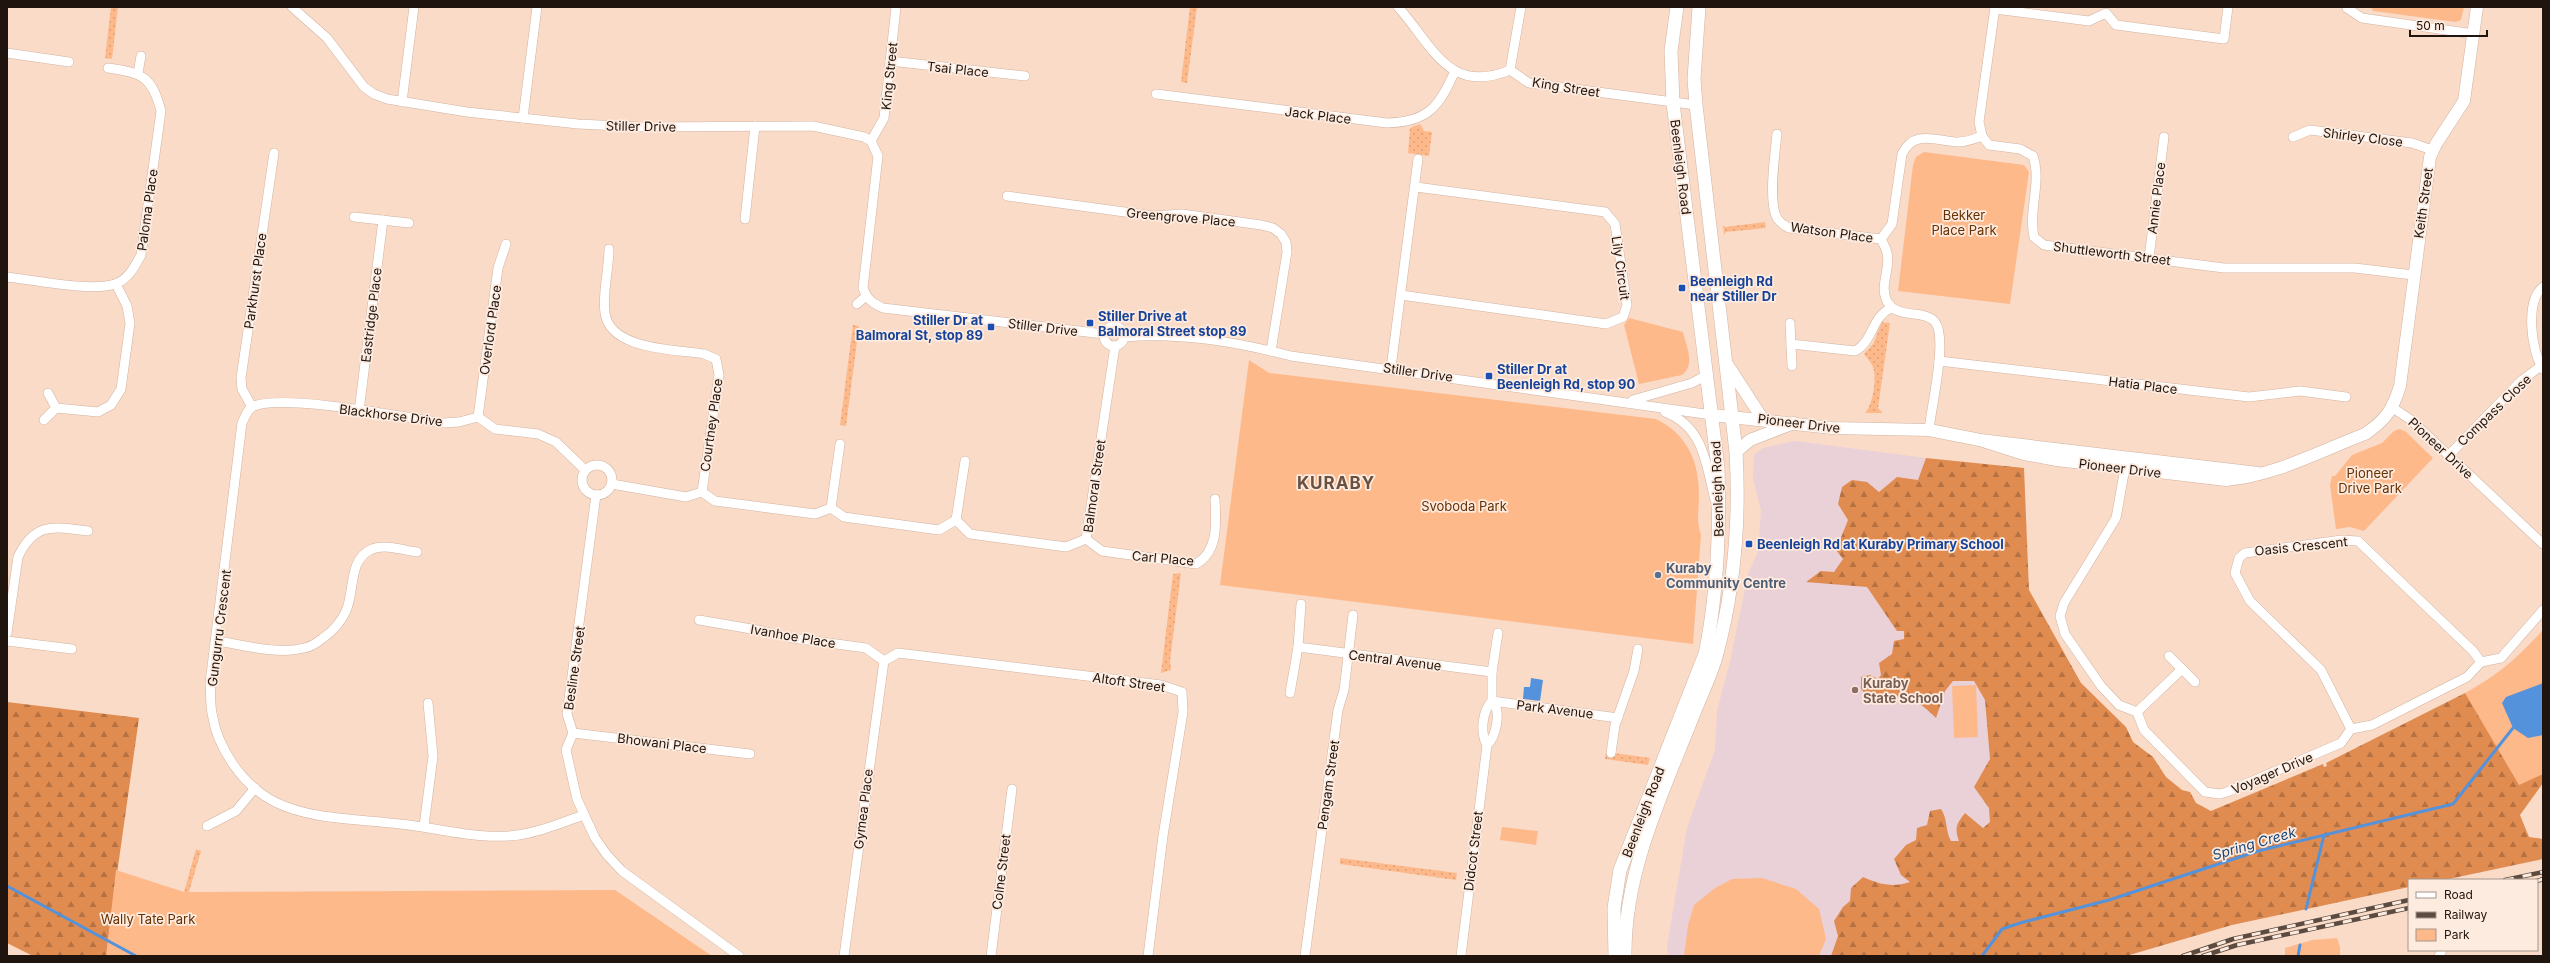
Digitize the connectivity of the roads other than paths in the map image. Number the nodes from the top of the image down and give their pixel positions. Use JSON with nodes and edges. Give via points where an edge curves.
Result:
{"nodes":[{"id":1,"x":292,"y":7,"type":"edge"},
{"id":2,"x":414,"y":7,"type":"edge"},
{"id":3,"x":537,"y":7,"type":"edge"},
{"id":4,"x":896,"y":7,"type":"edge"},
{"id":5,"x":1398,"y":7,"type":"edge"},
{"id":6,"x":1521,"y":7,"type":"edge"},
{"id":7,"x":1677,"y":7,"type":"edge"},
{"id":8,"x":1699,"y":7,"type":"edge"},
{"id":9,"x":2228,"y":7,"type":"edge"},
{"id":10,"x":2477,"y":7,"type":"edge"},
{"id":11,"x":1995,"y":8,"type":"edge"},
{"id":12,"x":2346,"y":8,"type":"dead end"},
{"id":13,"x":2107,"y":10,"type":"edge"},
{"id":14,"x":2474,"y":34,"type":"junction"},
{"id":15,"x":7,"y":53,"type":"edge"},
{"id":16,"x":141,"y":56,"type":"dead end"},
{"id":17,"x":890,"y":61,"type":"junction"},
{"id":18,"x":69,"y":62,"type":"dead end"},
{"id":19,"x":108,"y":68,"type":"dead end"},
{"id":20,"x":1510,"y":70,"type":"junction"},
{"id":21,"x":1456,"y":71,"type":"junction"},
{"id":22,"x":138,"y":73,"type":"junction"},
{"id":23,"x":1025,"y":76,"type":"dead end"},
{"id":24,"x":1156,"y":94,"type":"dead end"},
{"id":25,"x":402,"y":102,"type":"junction"},
{"id":26,"x":1673,"y":103,"type":"junction"},
{"id":27,"x":1696,"y":105,"type":"junction"},
{"id":28,"x":523,"y":118,"type":"junction"},
{"id":29,"x":755,"y":126,"type":"junction"},
{"id":30,"x":1777,"y":134,"type":"dead end"},
{"id":31,"x":1982,"y":136,"type":"junction"},
{"id":32,"x":2164,"y":137,"type":"dead end"},
{"id":33,"x":2293,"y":137,"type":"dead end"},
{"id":34,"x":870,"y":141,"type":"junction"},
{"id":35,"x":2432,"y":150,"type":"junction"},
{"id":36,"x":274,"y":152,"type":"dead end"},
{"id":37,"x":1418,"y":159,"type":"dead end"},
{"id":38,"x":1416,"y":187,"type":"junction"},
{"id":39,"x":1008,"y":196,"type":"dead end"},
{"id":40,"x":354,"y":217,"type":"dead end"},
{"id":41,"x":745,"y":219,"type":"dead end"},
{"id":42,"x":382,"y":220,"type":"junction"},
{"id":43,"x":409,"y":223,"type":"dead end"},
{"id":44,"x":1881,"y":239,"type":"junction"},
{"id":45,"x":506,"y":244,"type":"dead end"},
{"id":46,"x":609,"y":249,"type":"dead end"},
{"id":47,"x":2148,"y":258,"type":"junction"},
{"id":48,"x":2413,"y":275,"type":"junction"},
{"id":49,"x":7,"y":277,"type":"edge"},
{"id":50,"x":116,"y":284,"type":"junction"},
{"id":51,"x":2543,"y":287,"type":"edge"},
{"id":52,"x":1401,"y":295,"type":"junction"},
{"id":53,"x":866,"y":296,"type":"junction"},
{"id":54,"x":857,"y":304,"type":"dead end"},
{"id":55,"x":1891,"y":308,"type":"junction"},
{"id":56,"x":1790,"y":323,"type":"dead end"},
{"id":57,"x":1104,"y":334,"type":"junction"},
{"id":58,"x":1124,"y":337,"type":"junction"},
{"id":59,"x":1791,"y":344,"type":"junction"},
{"id":60,"x":1115,"y":346,"type":"junction"},
{"id":61,"x":1271,"y":351,"type":"junction"},
{"id":62,"x":1939,"y":361,"type":"junction"},
{"id":63,"x":1727,"y":364,"type":"junction"},
{"id":64,"x":1792,"y":366,"type":"dead end"},
{"id":65,"x":1391,"y":368,"type":"junction"},
{"id":66,"x":2542,"y":368,"type":"edge"},
{"id":67,"x":1707,"y":375,"type":"junction"},
{"id":68,"x":48,"y":394,"type":"dead end"},
{"id":69,"x":2346,"y":397,"type":"dead end"},
{"id":70,"x":1630,"y":401,"type":"junction"},
{"id":71,"x":1644,"y":404,"type":"junction"},
{"id":72,"x":252,"y":407,"type":"junction"},
{"id":73,"x":56,"y":408,"type":"junction"},
{"id":74,"x":2393,"y":408,"type":"junction"},
{"id":75,"x":359,"y":411,"type":"junction"},
{"id":76,"x":1712,"y":415,"type":"junction"},
{"id":77,"x":1733,"y":416,"type":"junction"},
{"id":78,"x":478,"y":417,"type":"junction"},
{"id":79,"x":1762,"y":418,"type":"junction"},
{"id":80,"x":44,"y":420,"type":"dead end"},
{"id":81,"x":1795,"y":423,"type":"junction"},
{"id":82,"x":1929,"y":430,"type":"junction"},
{"id":83,"x":1980,"y":440,"type":"junction"},
{"id":84,"x":840,"y":444,"type":"dead end"},
{"id":85,"x":1736,"y":452,"type":"junction"},
{"id":86,"x":2448,"y":455,"type":"junction"},
{"id":87,"x":965,"y":462,"type":"dead end"},
{"id":88,"x":2125,"y":468,"type":"junction"},
{"id":89,"x":585,"y":470,"type":"junction"},
{"id":90,"x":2261,"y":473,"type":"junction"},
{"id":91,"x":612,"y":484,"type":"junction"},
{"id":92,"x":702,"y":492,"type":"junction"},
{"id":93,"x":596,"y":495,"type":"junction"},
{"id":94,"x":1214,"y":499,"type":"dead end"},
{"id":95,"x":831,"y":508,"type":"junction"},
{"id":96,"x":956,"y":520,"type":"junction"},
{"id":97,"x":1720,"y":525,"type":"junction"},
{"id":98,"x":88,"y":531,"type":"dead end"},
{"id":99,"x":1086,"y":539,"type":"junction"},
{"id":100,"x":2543,"y":544,"type":"edge"},
{"id":101,"x":417,"y":552,"type":"dead end"},
{"id":102,"x":1301,"y":604,"type":"dead end"},
{"id":103,"x":2543,"y":610,"type":"edge"},
{"id":104,"x":1354,"y":615,"type":"dead end"},
{"id":105,"x":699,"y":620,"type":"dead end"},
{"id":106,"x":1498,"y":632,"type":"dead end"},
{"id":107,"x":7,"y":633,"type":"edge"},
{"id":108,"x":7,"y":641,"type":"edge"},
{"id":109,"x":217,"y":641,"type":"junction"},
{"id":110,"x":1298,"y":647,"type":"junction"},
{"id":111,"x":1638,"y":648,"type":"dead end"},
{"id":112,"x":72,"y":649,"type":"dead end"},
{"id":113,"x":1350,"y":654,"type":"junction"},
{"id":114,"x":2169,"y":656,"type":"dead end"},
{"id":115,"x":884,"y":661,"type":"junction"},
{"id":116,"x":2481,"y":662,"type":"junction"},
{"id":117,"x":2182,"y":669,"type":"junction"},
{"id":118,"x":1492,"y":672,"type":"junction"},
{"id":119,"x":2195,"y":682,"type":"dead end"},
{"id":120,"x":1290,"y":693,"type":"dead end"},
{"id":121,"x":1492,"y":701,"type":"junction"},
{"id":122,"x":428,"y":703,"type":"dead end"},
{"id":123,"x":2137,"y":712,"type":"junction"},
{"id":124,"x":1618,"y":718,"type":"junction"},
{"id":125,"x":2352,"y":729,"type":"junction"},
{"id":126,"x":573,"y":733,"type":"junction"},
{"id":127,"x":1611,"y":753,"type":"dead end"},
{"id":128,"x":750,"y":754,"type":"dead end"},
{"id":129,"x":255,"y":788,"type":"junction"},
{"id":130,"x":1012,"y":789,"type":"dead end"},
{"id":131,"x":584,"y":816,"type":"junction"},
{"id":132,"x":206,"y":826,"type":"dead end"},
{"id":133,"x":424,"y":826,"type":"junction"},
{"id":134,"x":740,"y":956,"type":"edge"},
{"id":135,"x":844,"y":956,"type":"edge"},
{"id":136,"x":990,"y":956,"type":"edge"},
{"id":137,"x":1148,"y":956,"type":"edge"},
{"id":138,"x":1304,"y":956,"type":"edge"},
{"id":139,"x":1461,"y":956,"type":"edge"},
{"id":140,"x":1615,"y":956,"type":"edge"},
{"id":141,"x":1625,"y":956,"type":"edge"}],
"edges":[{"from":1,"to":25,"type":"street","name":"Stiller Drive","via":[[327,38],[368,91],[380,98]]},
{"from":2,"to":25,"type":"street"},
{"from":3,"to":28,"type":"street"},
{"from":4,"to":17,"type":"street","name":"King Street"},
{"from":5,"to":21,"type":"street","via":[[1435,55],[1446,66]]},
{"from":6,"to":20,"type":"street"},
{"from":7,"to":26,"type":"main road","name":"Beenleigh Road","via":[[1671,51]]},
{"from":8,"to":27,"type":"main road","name":"Beenleigh Road","via":[[1694,79]]},
{"from":9,"to":13,"type":"street","via":[[2224,39],[2116,25]]},
{"from":10,"to":14,"type":"street","name":"Keith Street"},
{"from":11,"to":13,"type":"street","via":[[2089,21]]},
{"from":11,"to":31,"type":"street","via":[[1979,122]]},
{"from":12,"to":14,"type":"street","via":[[2362,18]]},
{"from":14,"to":35,"type":"street","name":"Keith Street","via":[[2464,101]]},
{"from":15,"to":18,"type":"street"},
{"from":16,"to":22,"type":"street"},
{"from":17,"to":23,"type":"street","name":"Tsai Place"},
{"from":17,"to":34,"type":"street","name":"King Street","via":[[884,118]]},
{"from":19,"to":22,"type":"street"},
{"from":20,"to":21,"type":"street","via":[[1495,77]]},
{"from":20,"to":26,"type":"street","name":"King Street","via":[[1529,83]]},
{"from":21,"to":24,"type":"street","name":"Jack Place","via":[[1436,106],[1422,117],[1408,123],[1387,123]]},
{"from":22,"to":50,"type":"street","name":"Paloma Place","via":[[149,81],[157,95],[161,111],[141,255],[131,273]]},
{"from":25,"to":28,"type":"street","name":"Stiller Drive"},
{"from":26,"to":27,"type":"street","name":"King Street"},
{"from":26,"to":67,"type":"main road","name":"Beenleigh Road"},
{"from":27,"to":63,"type":"main road","name":"Beenleigh Road"},
{"from":28,"to":29,"type":"street","name":"Stiller Drive","via":[[618,126]]},
{"from":29,"to":34,"type":"street","name":"Stiller Drive","via":[[813,126],[858,135]]},
{"from":29,"to":41,"type":"street"},
{"from":30,"to":44,"type":"street","name":"Watson Place","via":[[1772,182],[1775,214],[1782,224],[1789,228]]},
{"from":31,"to":44,"type":"street","via":[[1958,142],[1922,137],[1912,140],[1906,146],[1902,154],[1892,224]]},
{"from":31,"to":47,"type":"street","name":"Shuttleworth Street","via":[[1989,145],[2020,149],[2033,156],[2038,169],[2031,224],[2034,237],[2044,244]]},
{"from":32,"to":47,"type":"street","name":"Annie Place"},
{"from":33,"to":35,"type":"street","name":"Shirley Close","via":[[2310,130],[2412,143]]},
{"from":34,"to":53,"type":"street","via":[[878,156],[863,277]]},
{"from":35,"to":48,"type":"street","name":"Keith Street"},
{"from":36,"to":72,"type":"street","name":"Parkhurst Place","via":[[241,378],[242,389]]},
{"from":37,"to":38,"type":"street"},
{"from":38,"to":52,"type":"street"},
{"from":38,"to":52,"type":"street","name":"Lily Circuit","via":[[1605,212],[1615,224],[1627,305],[1623,317],[1606,324]]},
{"from":39,"to":61,"type":"street","name":"Greengrove Place","via":[[1154,216],[1182,214],[1273,228],[1286,242],[1287,252]]},
{"from":40,"to":42,"type":"street"},
{"from":42,"to":43,"type":"street"},
{"from":42,"to":75,"type":"street","name":"Eastridge Place"},
{"from":44,"to":55,"type":"street","via":[[1888,254],[1884,289]]},
{"from":45,"to":78,"type":"street","name":"Overlord Place","via":[[498,268]]},
{"from":46,"to":92,"type":"street","name":"Courtney Place","via":[[604,311],[608,325],[617,335],[628,341],[704,354],[716,359],[719,375]]},
{"from":47,"to":48,"type":"street","name":"Shuttleworth Street","via":[[2236,269],[2355,268]]},
{"from":48,"to":74,"type":"street","name":"Keith Street","via":[[2400,386]]},
{"from":49,"to":50,"type":"street","via":[[100,287]]},
{"from":50,"to":73,"type":"street","via":[[127,306],[130,323],[121,389],[111,405],[98,412]]},
{"from":51,"to":66,"type":"street","via":[[2535,296],[2531,329],[2534,348]]},
{"from":52,"to":65,"type":"street"},
{"from":53,"to":54,"type":"street"},
{"from":53,"to":57,"type":"street","name":"Stiller Drive","via":[[883,308]]},
{"from":55,"to":59,"type":"street","via":[[1877,319],[1863,346],[1854,351]]},
{"from":55,"to":62,"type":"street","via":[[1898,312],[1927,316],[1935,321],[1940,342]]},
{"from":56,"to":59,"type":"street"},
{"from":57,"to":58,"type":"street","via":[[1108,327],[1117,326]]},
{"from":57,"to":60,"type":"street","via":[[1107,343]]},
{"from":58,"to":60,"type":"street","via":[[1120,344]]},
{"from":58,"to":61,"type":"street","name":"Stiller Drive","via":[[1175,336]]},
{"from":59,"to":64,"type":"street"},
{"from":60,"to":99,"type":"street","name":"Balmoral Street"},
{"from":61,"to":65,"type":"street","name":"Stiller Drive","via":[[1291,356]]},
{"from":62,"to":69,"type":"street","name":"Hatia Place","via":[[2249,397],[2300,391]]},
{"from":62,"to":82,"type":"street"},
{"from":63,"to":77,"type":"main road","name":"Beenleigh Road"},
{"from":63,"to":79,"type":"street"},
{"from":65,"to":70,"type":"street","name":"Stiller Drive"},
{"from":66,"to":86,"type":"street","name":"Compass Close","via":[[2522,380]]},
{"from":67,"to":70,"type":"street","via":[[1692,383]]},
{"from":67,"to":76,"type":"main road","name":"Beenleigh Road"},
{"from":68,"to":73,"type":"street"},
{"from":70,"to":71,"type":"street","name":"Stiller Drive"},
{"from":71,"to":76,"type":"street","name":"Stiller Drive"},
{"from":71,"to":97,"type":"street","via":[[1677,416],[1692,429],[1706,460]]},
{"from":72,"to":75,"type":"street","name":"Blackhorse Drive","via":[[261,404],[294,403]]},
{"from":72,"to":109,"type":"street","name":"Gungurru Crescent","via":[[242,423]]},
{"from":73,"to":80,"type":"street"},
{"from":74,"to":86,"type":"street","name":"Pioneer Drive","via":[[2411,420]]},
{"from":74,"to":90,"type":"street","name":"Pioneer Drive","via":[[2365,434]]},
{"from":75,"to":78,"type":"street","name":"Blackhorse Drive","via":[[443,423]]},
{"from":76,"to":77,"type":"street","name":"Pioneer Drive"},
{"from":76,"to":97,"type":"main road","name":"Beenleigh Road","via":[[1718,468]]},
{"from":77,"to":79,"type":"street","name":"Pioneer Drive"},
{"from":77,"to":85,"type":"main road","name":"Beenleigh Road"},
{"from":78,"to":89,"type":"street","via":[[495,429],[538,434],[556,442]]},
{"from":79,"to":81,"type":"street","name":"Pioneer Drive"},
{"from":81,"to":82,"type":"street","name":"Pioneer Drive","via":[[1832,428]]},
{"from":81,"to":85,"type":"street","via":[[1750,440]]},
{"from":82,"to":83,"type":"street","name":"Pioneer Drive"},
{"from":83,"to":88,"type":"street","name":"Pioneer Drive","via":[[2024,454]]},
{"from":83,"to":90,"type":"street","name":"Pioneer Drive"},
{"from":84,"to":95,"type":"street"},
{"from":85,"to":141,"type":"main road","name":"Beenleigh Road","via":[[1734,572],[1716,657],[1638,859],[1626,918]]},
{"from":86,"to":100,"type":"street","name":"Pioneer Drive"},
{"from":87,"to":96,"type":"street"},
{"from":88,"to":90,"type":"street","name":"Pioneer Drive","via":[[2226,480],[2244,479]]},
{"from":88,"to":123,"type":"street","via":[[2116,518],[2064,602],[2060,616],[2066,634],[2100,686],[2119,705]]},
{"from":89,"to":91,"type":"street","via":[[594,465],[604,466],[612,474]]},
{"from":89,"to":93,"type":"street","via":[[582,479],[584,488]]},
{"from":91,"to":92,"type":"street","via":[[686,497]]},
{"from":91,"to":93,"type":"street","via":[[606,493]]},
{"from":92,"to":95,"type":"street","via":[[715,501],[815,514]]},
{"from":93,"to":126,"type":"street","name":"Besline Street","via":[[567,714]]},
{"from":94,"to":99,"type":"street","name":"Carl Place","via":[[1216,521],[1212,549],[1206,559],[1196,564],[1102,551]]},
{"from":95,"to":96,"type":"street","via":[[844,518],[939,530]]},
{"from":96,"to":99,"type":"street","name":"Balmoral Street","via":[[970,534],[1066,547]]},
{"from":97,"to":140,"type":"main road","name":"Beenleigh Road","via":[[1715,599],[1705,654],[1620,870],[1614,908]]},
{"from":98,"to":107,"type":"street","via":[[56,527],[43,529],[24,545],[18,556]]},
{"from":101,"to":109,"type":"street","via":[[383,547],[372,549],[363,555],[356,563],[346,611],[340,622],[331,632],[306,648],[276,650]]},
{"from":102,"to":110,"type":"street"},
{"from":103,"to":116,"type":"street","via":[[2501,658]]},
{"from":104,"to":113,"type":"street","name":"Pengam Street"},
{"from":105,"to":115,"type":"street","name":"Ivanhoe Place","via":[[792,638],[866,648]]},
{"from":106,"to":118,"type":"street","name":"Didcot Street"},
{"from":108,"to":112,"type":"street"},
{"from":109,"to":129,"type":"street","name":"Gungurru Crescent","via":[[210,683],[212,714],[221,745]]},
{"from":110,"to":113,"type":"street","name":"Central Avenue"},
{"from":110,"to":120,"type":"street"},
{"from":111,"to":124,"type":"street","via":[[1634,671]]},
{"from":113,"to":118,"type":"street","name":"Central Avenue"},
{"from":113,"to":138,"type":"street","name":"Pengam Street","via":[[1338,710]]},
{"from":114,"to":117,"type":"street"},
{"from":115,"to":135,"type":"street","name":"Gymea Place"},
{"from":115,"to":137,"type":"street","name":"Altoft Street","via":[[898,653],[1161,685],[1182,692],[1183,712],[1163,836]]},
{"from":116,"to":125,"type":"street","via":[[2467,677],[2372,725]]},
{"from":116,"to":125,"type":"street","name":"Oasis Crescent","via":[[2473,651],[2358,541],[2342,540],[2245,553],[2239,558],[2235,573],[2250,601],[2321,670]]},
{"from":117,"to":119,"type":"street"},
{"from":117,"to":123,"type":"street"},
{"from":118,"to":121,"type":"street","name":"Didcot Street"},
{"from":121,"to":124,"type":"street","name":"Park Avenue"},
{"from":121,"to":139,"type":"street","name":"Didcot Street","via":[[1485,711],[1482,737],[1487,746]]},
{"from":122,"to":133,"type":"street","via":[[433,756]]},
{"from":123,"to":125,"type":"street","name":"Voyager Drive","via":[[2144,730],[2205,792],[2213,794],[2227,792],[2341,743]]},
{"from":124,"to":127,"type":"street"},
{"from":126,"to":128,"type":"street","name":"Bhowani Place"},
{"from":126,"to":131,"type":"street","via":[[566,750],[577,799]]},
{"from":129,"to":132,"type":"street","via":[[236,811]]},
{"from":129,"to":133,"type":"street","name":"Gungurru Crescent","via":[[274,802],[298,810]]},
{"from":130,"to":136,"type":"street","name":"Colne Street"},
{"from":131,"to":133,"type":"street","name":"Gungurru Crescent","via":[[528,833],[501,836],[476,835]]},
{"from":131,"to":134,"type":"street","via":[[607,855],[622,871]]}]}
